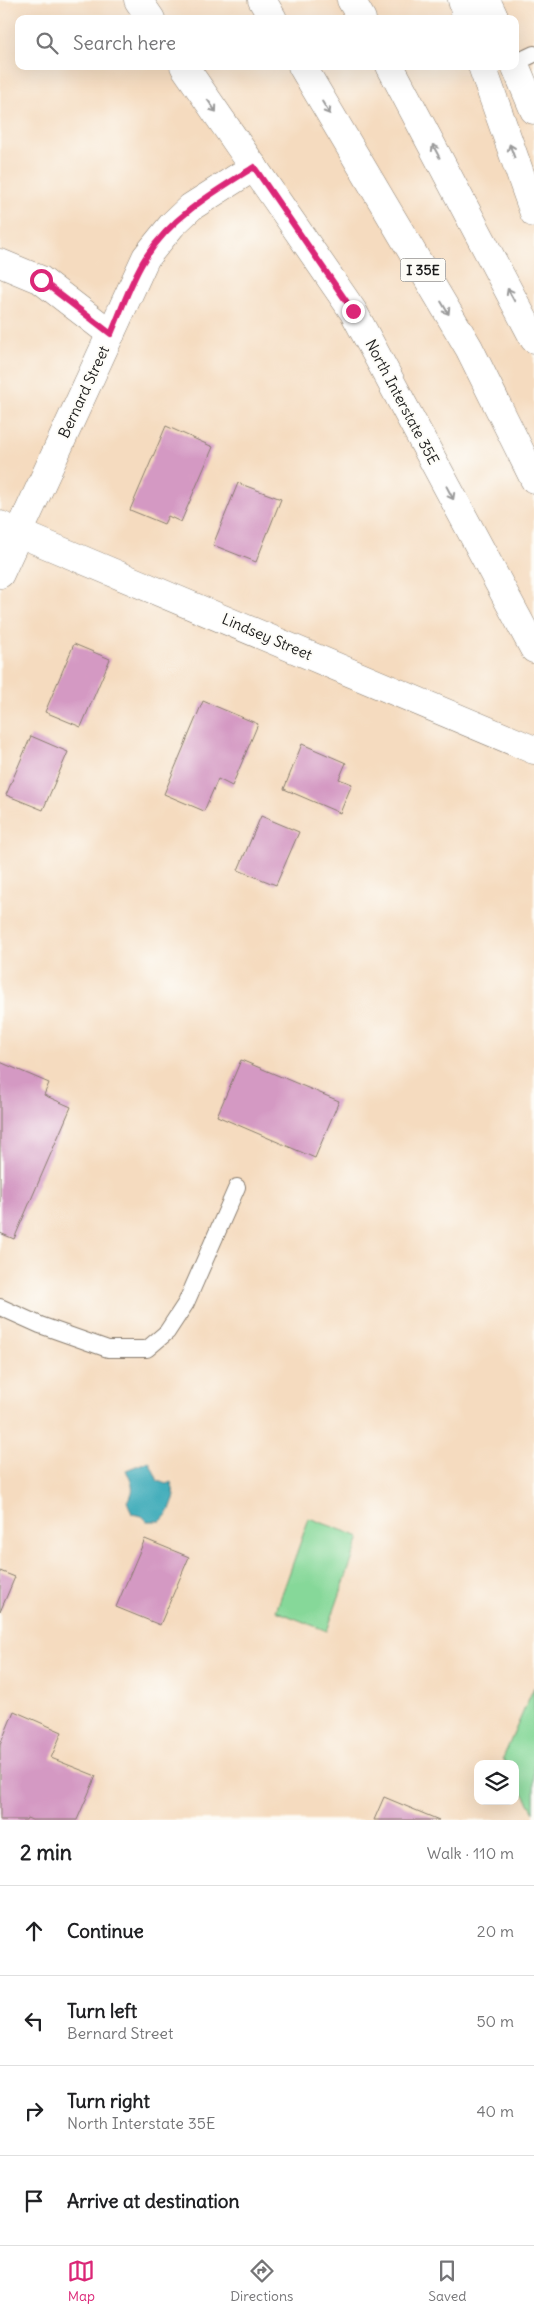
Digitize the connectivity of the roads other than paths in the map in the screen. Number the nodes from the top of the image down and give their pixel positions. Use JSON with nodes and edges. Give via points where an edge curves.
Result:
{"nodes":[{"id":1,"x":138,"y":0,"type":"edge"},
{"id":2,"x":262,"y":0,"type":"edge"},
{"id":3,"x":351,"y":0,"type":"edge"},
{"id":4,"x":462,"y":0,"type":"edge"},
{"id":5,"x":486,"y":0,"type":"edge"},
{"id":6,"x":148,"y":15,"type":"edge"},
{"id":7,"x":271,"y":15,"type":"edge"},
{"id":8,"x":360,"y":15,"type":"edge"},
{"id":9,"x":466,"y":15,"type":"edge"},
{"id":10,"x":493,"y":15,"type":"edge"},
{"id":11,"x":534,"y":54,"type":"edge"},
{"id":12,"x":519,"y":62,"type":"edge"},
{"id":13,"x":187,"y":70,"type":"edge"},
{"id":14,"x":304,"y":70,"type":"edge"},
{"id":15,"x":392,"y":70,"type":"edge"},
{"id":16,"x":483,"y":70,"type":"edge"},
{"id":17,"x":517,"y":70,"type":"edge"},
{"id":18,"x":534,"y":110,"type":"edge"},
{"id":19,"x":254,"y":167,"type":"junction"},
{"id":20,"x":534,"y":213,"type":"edge"},
{"id":21,"x":0,"y":263,"type":"edge"},
{"id":22,"x":111,"y":334,"type":"junction"},
{"id":23,"x":534,"y":339,"type":"edge"},
{"id":24,"x":534,"y":479,"type":"edge"},
{"id":25,"x":9,"y":529,"type":"edge"},
{"id":26,"x":0,"y":574,"type":"edge"},
{"id":27,"x":534,"y":649,"type":"edge"},
{"id":28,"x":534,"y":750,"type":"edge"},
{"id":29,"x":237,"y":1187,"type":"dead end"},
{"id":30,"x":0,"y":1307,"type":"edge"}],
"edges":[{"from":1,"to":6,"type":"main road"},
{"from":2,"to":7,"type":"main road"},
{"from":3,"to":8,"type":"main road"},
{"from":4,"to":9,"type":"main road"},
{"from":5,"to":10,"type":"main road"},
{"from":11,"to":12,"type":"lane"},
{"from":13,"to":19,"type":"main road","name":"North Interstate 35E","one_way":true},
{"from":14,"to":24,"type":"main road","number":"I 35E","one_way":true,"via":[[469,348]]},
{"from":23,"to":15,"type":"main road","one_way":true},
{"from":20,"to":16,"type":"main road","one_way":true},
{"from":17,"to":18,"type":"main road"},
{"from":19,"to":22,"type":"main road","name":"Bernard Street","via":[[191,207],[172,225],[146,257]]},
{"from":19,"to":27,"type":"main road","name":"North Interstate 35E","one_way":true,"via":[[353,311]]},
{"from":21,"to":22,"type":"main road","via":[[41,280]]},
{"from":22,"to":25,"type":"main road","name":"Bernard Street"},
{"from":25,"to":26,"type":"main road","name":"Bernard Street"},
{"from":25,"to":28,"type":"main road","name":"Lindsey Street"},
{"from":29,"to":30,"type":"lane","via":[[186,1303],[168,1332],[147,1349],[108,1349]]}]}
